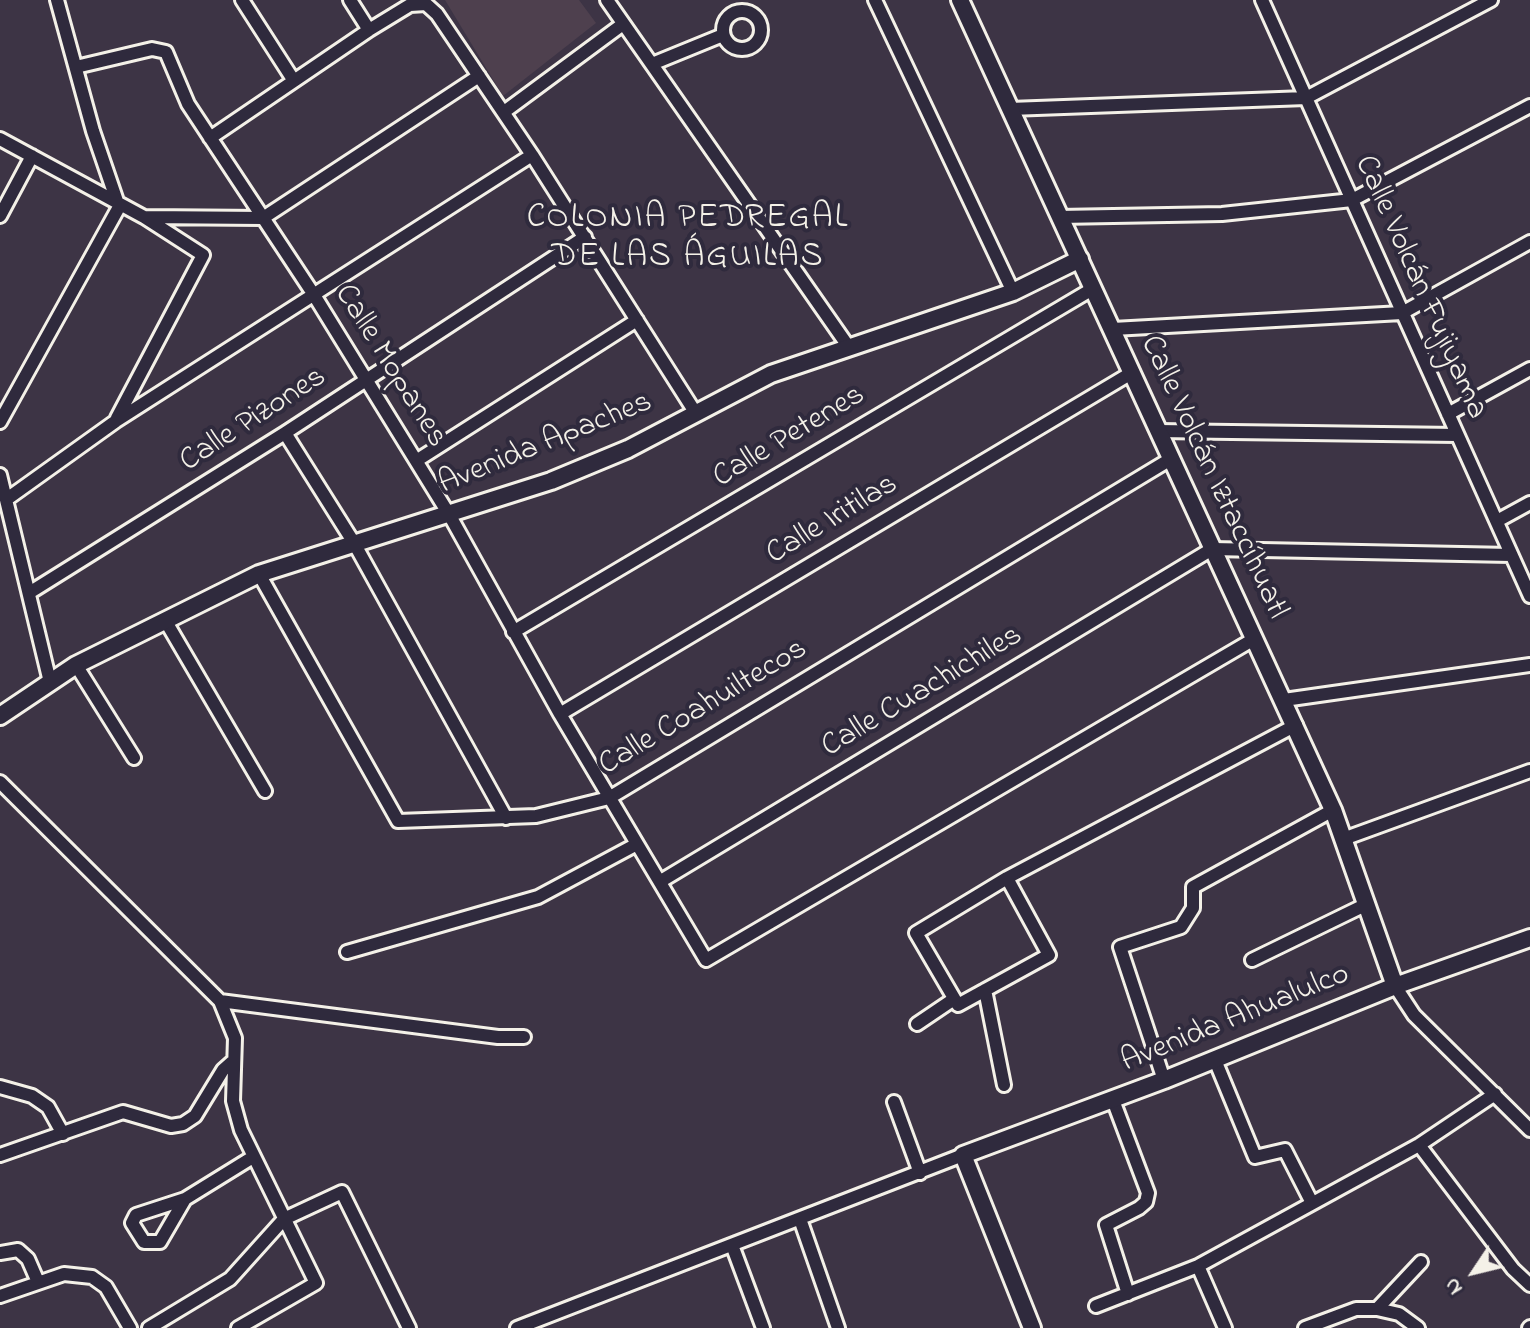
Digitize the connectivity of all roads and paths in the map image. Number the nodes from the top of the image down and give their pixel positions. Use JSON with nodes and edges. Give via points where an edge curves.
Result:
{"nodes":[{"id":1,"x":57,"y":0,"type":"edge"},
{"id":2,"x":242,"y":0,"type":"edge"},
{"id":3,"x":350,"y":0,"type":"edge"},
{"id":4,"x":607,"y":0,"type":"edge"},
{"id":5,"x":875,"y":0,"type":"edge"},
{"id":6,"x":960,"y":0,"type":"edge"},
{"id":7,"x":1262,"y":0,"type":"edge"},
{"id":8,"x":1491,"y":0,"type":"edge"},
{"id":9,"x":735,"y":6,"type":"edge"},
{"id":10,"x":623,"y":24,"type":"junction"},
{"id":11,"x":369,"y":30,"type":"junction"},
{"id":12,"x":723,"y":35,"type":"junction"},
{"id":13,"x":652,"y":64,"type":"junction"},
{"id":14,"x":76,"y":67,"type":"junction"},
{"id":15,"x":479,"y":76,"type":"junction"},
{"id":16,"x":294,"y":81,"type":"junction"},
{"id":17,"x":1306,"y":98,"type":"junction"},
{"id":18,"x":1530,"y":106,"type":"edge"},
{"id":19,"x":1010,"y":109,"type":"junction"},
{"id":20,"x":504,"y":112,"type":"junction"},
{"id":21,"x":210,"y":138,"type":"junction"},
{"id":22,"x":0,"y":139,"type":"edge"},
{"id":23,"x":532,"y":155,"type":"junction"},
{"id":24,"x":32,"y":156,"type":"junction"},
{"id":25,"x":1352,"y":200,"type":"junction"},
{"id":26,"x":119,"y":207,"type":"junction"},
{"id":27,"x":0,"y":216,"type":"edge"},
{"id":28,"x":144,"y":217,"type":"junction"},
{"id":29,"x":1059,"y":217,"type":"junction"},
{"id":30,"x":263,"y":218,"type":"junction"},
{"id":31,"x":585,"y":237,"type":"junction"},
{"id":32,"x":1530,"y":242,"type":"edge"},
{"id":33,"x":1080,"y":259,"type":"junction"},
{"id":34,"x":1094,"y":288,"type":"junction"},
{"id":35,"x":1013,"y":292,"type":"junction"},
{"id":36,"x":314,"y":295,"type":"junction"},
{"id":37,"x":1402,"y":313,"type":"junction"},
{"id":38,"x":637,"y":320,"type":"junction"},
{"id":39,"x":1113,"y":329,"type":"junction"},
{"id":40,"x":848,"y":346,"type":"junction"},
{"id":41,"x":1530,"y":369,"type":"edge"},
{"id":42,"x":1133,"y":372,"type":"junction"},
{"id":43,"x":365,"y":380,"type":"junction"},
{"id":44,"x":695,"y":412,"type":"junction"},
{"id":45,"x":1448,"y":414,"type":"junction"},
{"id":46,"x":116,"y":421,"type":"junction"},
{"id":47,"x":0,"y":422,"type":"edge"},
{"id":48,"x":1157,"y":431,"type":"junction"},
{"id":49,"x":285,"y":433,"type":"junction"},
{"id":50,"x":1457,"y":435,"type":"junction"},
{"id":51,"x":1169,"y":460,"type":"junction"},
{"id":52,"x":416,"y":461,"type":"junction"},
{"id":53,"x":0,"y":475,"type":"edge"},
{"id":54,"x":7,"y":499,"type":"junction"},
{"id":55,"x":1530,"y":503,"type":"edge"},
{"id":56,"x":450,"y":516,"type":"junction"},
{"id":57,"x":1497,"y":521,"type":"junction"},
{"id":58,"x":354,"y":543,"type":"junction"},
{"id":59,"x":1212,"y":549,"type":"junction"},
{"id":60,"x":1511,"y":555,"type":"junction"},
{"id":61,"x":259,"y":574,"type":"junction"},
{"id":62,"x":29,"y":593,"type":"junction"},
{"id":63,"x":1530,"y":596,"type":"edge"},
{"id":64,"x":165,"y":620,"type":"junction"},
{"id":65,"x":513,"y":632,"type":"junction"},
{"id":66,"x":1254,"y":639,"type":"junction"},
{"id":67,"x":76,"y":665,"type":"junction"},
{"id":68,"x":1530,"y":665,"type":"edge"},
{"id":69,"x":50,"y":682,"type":"junction"},
{"id":70,"x":1284,"y":700,"type":"junction"},
{"id":71,"x":560,"y":714,"type":"junction"},
{"id":72,"x":0,"y":716,"type":"edge"},
{"id":73,"x":1296,"y":725,"type":"junction"},
{"id":74,"x":134,"y":758,"type":"dead end"},
{"id":75,"x":1530,"y":771,"type":"edge"},
{"id":76,"x":0,"y":782,"type":"edge"},
{"id":77,"x":265,"y":791,"type":"dead end"},
{"id":78,"x":609,"y":798,"type":"junction"},
{"id":79,"x":1333,"y":810,"type":"junction"},
{"id":80,"x":506,"y":818,"type":"junction"},
{"id":81,"x":1346,"y":838,"type":"junction"},
{"id":82,"x":637,"y":844,"type":"junction"},
{"id":83,"x":1007,"y":878,"type":"junction"},
{"id":84,"x":661,"y":881,"type":"junction"},
{"id":85,"x":1367,"y":904,"type":"junction"},
{"id":86,"x":1530,"y":938,"type":"edge"},
{"id":87,"x":347,"y":952,"type":"dead end"},
{"id":88,"x":1252,"y":960,"type":"dead end"},
{"id":89,"x":1395,"y":986,"type":"junction"},
{"id":90,"x":985,"y":990,"type":"junction"},
{"id":91,"x":954,"y":999,"type":"junction"},
{"id":92,"x":220,"y":1001,"type":"junction"},
{"id":93,"x":917,"y":1024,"type":"dead end"},
{"id":94,"x":524,"y":1037,"type":"dead end"},
{"id":95,"x":1215,"y":1060,"type":"junction"},
{"id":96,"x":232,"y":1062,"type":"junction"},
{"id":97,"x":1164,"y":1080,"type":"junction"},
{"id":98,"x":1004,"y":1085,"type":"dead end"},
{"id":99,"x":0,"y":1087,"type":"edge"},
{"id":100,"x":1495,"y":1094,"type":"junction"},
{"id":101,"x":1113,"y":1100,"type":"junction"},
{"id":102,"x":894,"y":1102,"type":"dead end"},
{"id":103,"x":1530,"y":1130,"type":"edge"},
{"id":104,"x":63,"y":1134,"type":"junction"},
{"id":105,"x":1419,"y":1145,"type":"junction"},
{"id":106,"x":0,"y":1155,"type":"edge"},
{"id":107,"x":963,"y":1155,"type":"junction"},
{"id":108,"x":253,"y":1157,"type":"junction"},
{"id":109,"x":920,"y":1173,"type":"junction"},
{"id":110,"x":185,"y":1199,"type":"dead end"},
{"id":111,"x":1311,"y":1201,"type":"junction"},
{"id":112,"x":284,"y":1219,"type":"junction"},
{"id":113,"x":800,"y":1219,"type":"junction"},
{"id":114,"x":732,"y":1245,"type":"junction"},
{"id":115,"x":0,"y":1253,"type":"edge"},
{"id":116,"x":1421,"y":1262,"type":"dead end"},
{"id":117,"x":1198,"y":1266,"type":"junction"},
{"id":118,"x":38,"y":1282,"type":"junction"},
{"id":119,"x":1530,"y":1285,"type":"edge"},
{"id":120,"x":1128,"y":1294,"type":"junction"},
{"id":121,"x":0,"y":1296,"type":"edge"},
{"id":122,"x":1096,"y":1306,"type":"dead end"},
{"id":123,"x":1377,"y":1309,"type":"junction"},
{"id":124,"x":551,"y":1322,"type":"edge"},
{"id":125,"x":130,"y":1328,"type":"edge"},
{"id":126,"x":149,"y":1328,"type":"edge"},
{"id":127,"x":238,"y":1328,"type":"edge"},
{"id":128,"x":409,"y":1328,"type":"edge"},
{"id":129,"x":517,"y":1328,"type":"edge"},
{"id":130,"x":763,"y":1328,"type":"edge"},
{"id":131,"x":838,"y":1328,"type":"edge"},
{"id":132,"x":1032,"y":1328,"type":"edge"},
{"id":133,"x":1225,"y":1328,"type":"edge"},
{"id":134,"x":1305,"y":1328,"type":"edge"},
{"id":135,"x":1418,"y":1328,"type":"edge"}],
"edges":[{"from":1,"to":14,"type":"street"},
{"from":2,"to":16,"type":"street"},
{"from":3,"to":11,"type":"street"},
{"from":4,"to":10,"type":"street"},
{"from":5,"to":35,"type":"street"},
{"from":6,"to":19,"type":"street","name":"Calle Volcán Iztaccíhuatl"},
{"from":7,"to":17,"type":"street","name":"Calle Volcán Fujiyama"},
{"from":8,"to":17,"type":"street"},
{"from":9,"to":12,"type":"street"},
{"from":9,"to":12,"type":"street","via":[[757,19],[759,37],[751,47],[739,49]]},
{"from":10,"to":13,"type":"street"},
{"from":10,"to":20,"type":"street"},
{"from":11,"to":15,"type":"street","via":[[410,5],[426,4]]},
{"from":11,"to":16,"type":"street"},
{"from":12,"to":13,"type":"street"},
{"from":13,"to":40,"type":"street"},
{"from":14,"to":21,"type":"street","name":"Calle Mopanes","via":[[152,49],[166,52],[188,104]]},
{"from":14,"to":26,"type":"street"},
{"from":15,"to":20,"type":"street"},
{"from":15,"to":30,"type":"street"},
{"from":16,"to":21,"type":"street"},
{"from":17,"to":19,"type":"street"},
{"from":17,"to":25,"type":"street","name":"Calle Volcán Fujiyama"},
{"from":18,"to":25,"type":"street"},
{"from":19,"to":29,"type":"street","name":"Calle Volcán Iztaccíhuatl"},
{"from":20,"to":23,"type":"street"},
{"from":21,"to":30,"type":"street","name":"Calle Mopanes"},
{"from":22,"to":24,"type":"street"},
{"from":23,"to":31,"type":"street"},
{"from":23,"to":36,"type":"street"},
{"from":24,"to":26,"type":"street"},
{"from":24,"to":27,"type":"street"},
{"from":25,"to":29,"type":"street","via":[[1222,214]]},
{"from":25,"to":37,"type":"street","name":"Calle Volcán Fujiyama"},
{"from":26,"to":28,"type":"street"},
{"from":26,"to":47,"type":"street"},
{"from":28,"to":30,"type":"street"},
{"from":28,"to":46,"type":"street","via":[[203,255]]},
{"from":29,"to":33,"type":"street","name":"Calle Volcán Iztaccíhuatl"},
{"from":30,"to":36,"type":"street","name":"Calle Mopanes"},
{"from":31,"to":38,"type":"street"},
{"from":31,"to":43,"type":"street","name":"Calle Pizones"},
{"from":32,"to":37,"type":"street"},
{"from":33,"to":34,"type":"street","name":"Calle Volcán Iztaccíhuatl"},
{"from":33,"to":35,"type":"street","name":"Avenida Apaches"},
{"from":34,"to":39,"type":"street","name":"Calle Volcán Iztaccíhuatl"},
{"from":34,"to":65,"type":"street","name":"Calle Petenes"},
{"from":35,"to":40,"type":"street","name":"Avenida Apaches"},
{"from":36,"to":43,"type":"street","name":"Calle Mopanes"},
{"from":36,"to":46,"type":"street"},
{"from":37,"to":39,"type":"street"},
{"from":37,"to":45,"type":"street","name":"Calle Volcán Fujiyama"},
{"from":38,"to":44,"type":"street"},
{"from":38,"to":52,"type":"street"},
{"from":39,"to":42,"type":"street","name":"Calle Volcán Iztaccíhuatl"},
{"from":40,"to":44,"type":"street","name":"Avenida Apaches","via":[[771,374]]},
{"from":41,"to":45,"type":"street"},
{"from":42,"to":48,"type":"street","name":"Calle Volcán Iztaccíhuatl"},
{"from":42,"to":71,"type":"street","name":"Calle Iritilas"},
{"from":43,"to":49,"type":"street","name":"Calle Pizones"},
{"from":43,"to":52,"type":"street","name":"Calle Mopanes"},
{"from":44,"to":56,"type":"street","name":"Avenida Apaches","via":[[628,449]]},
{"from":45,"to":50,"type":"street","name":"Calle Volcán Fujiyama"},
{"from":46,"to":54,"type":"street"},
{"from":48,"to":50,"type":"street"},
{"from":48,"to":51,"type":"street","name":"Calle Volcán Iztaccíhuatl"},
{"from":49,"to":58,"type":"street"},
{"from":49,"to":62,"type":"street","name":"Calle Pizones"},
{"from":50,"to":57,"type":"street","name":"Calle Volcán Fujiyama"},
{"from":51,"to":59,"type":"street","name":"Calle Volcán Iztaccíhuatl"},
{"from":51,"to":78,"type":"street","name":"Calle Coahuiltecos"},
{"from":52,"to":56,"type":"street","name":"Calle Mopanes"},
{"from":53,"to":54,"type":"street"},
{"from":54,"to":62,"type":"street"},
{"from":55,"to":57,"type":"street"},
{"from":56,"to":58,"type":"street","name":"Avenida Apaches"},
{"from":56,"to":65,"type":"street","name":"Calle Mopanes"},
{"from":57,"to":60,"type":"street","name":"Calle Volcán Fujiyama"},
{"from":58,"to":61,"type":"street","name":"Avenida Apaches"},
{"from":58,"to":80,"type":"street"},
{"from":59,"to":60,"type":"street"},
{"from":59,"to":66,"type":"street","name":"Calle Volcán Iztaccíhuatl"},
{"from":59,"to":84,"type":"street","name":"Calle Cuachichiles"},
{"from":60,"to":63,"type":"street","name":"Calle Volcán Fujiyama"},
{"from":61,"to":64,"type":"street","name":"Avenida Apaches"},
{"from":61,"to":80,"type":"street","name":"Calle Coahuiltecos","via":[[398,821]]},
{"from":62,"to":69,"type":"street"},
{"from":64,"to":67,"type":"street","name":"Avenida Apaches"},
{"from":64,"to":77,"type":"street"},
{"from":65,"to":71,"type":"street","name":"Calle Mopanes"},
{"from":66,"to":70,"type":"street","name":"Calle Volcán Iztaccíhuatl"},
{"from":66,"to":84,"type":"street","name":"Calle Mopanes","via":[[706,960]]},
{"from":67,"to":69,"type":"street","name":"Avenida Apaches"},
{"from":67,"to":74,"type":"street"},
{"from":68,"to":70,"type":"street"},
{"from":69,"to":72,"type":"street","name":"Avenida Apaches"},
{"from":70,"to":73,"type":"street","name":"Calle Volcán Iztaccíhuatl"},
{"from":71,"to":78,"type":"street","name":"Calle Mopanes"},
{"from":73,"to":79,"type":"street","name":"Calle Volcán Iztaccíhuatl"},
{"from":73,"to":83,"type":"street"},
{"from":75,"to":81,"type":"street"},
{"from":76,"to":92,"type":"street"},
{"from":78,"to":80,"type":"street","name":"Calle Coahuiltecos"},
{"from":78,"to":82,"type":"street","name":"Calle Mopanes"},
{"from":79,"to":81,"type":"street","name":"Calle Volcán Iztaccíhuatl"},
{"from":79,"to":97,"type":"street","via":[[1193,887],[1193,908],[1181,927],[1120,947]]},
{"from":81,"to":85,"type":"street","name":"Calle Volcán Iztaccíhuatl"},
{"from":82,"to":84,"type":"street","name":"Calle Mopanes"},
{"from":82,"to":87,"type":"street","via":[[538,897]]},
{"from":83,"to":90,"type":"street","via":[[1049,955]]},
{"from":83,"to":91,"type":"street","via":[[916,933]]},
{"from":85,"to":88,"type":"street"},
{"from":85,"to":89,"type":"street","name":"Calle Volcán Iztaccíhuatl"},
{"from":86,"to":89,"type":"street","name":"Avenida Ahualulco"},
{"from":89,"to":95,"type":"street","name":"Avenida Ahualulco"},
{"from":89,"to":100,"type":"street","via":[[1414,1015]]},
{"from":90,"to":91,"type":"street","via":[[958,1005]]},
{"from":90,"to":98,"type":"street"},
{"from":91,"to":93,"type":"street"},
{"from":92,"to":94,"type":"street"},
{"from":92,"to":96,"type":"street","via":[[235,1038]]},
{"from":95,"to":97,"type":"street","name":"Avenida Ahualulco"},
{"from":95,"to":111,"type":"street","via":[[1255,1157],[1285,1150]]},
{"from":96,"to":104,"type":"street","via":[[195,1116],[183,1124],[171,1126],[123,1112]]},
{"from":96,"to":108,"type":"street","via":[[233,1101]]},
{"from":97,"to":101,"type":"street","name":"Avenida Ahualulco"},
{"from":99,"to":104,"type":"street","via":[[48,1107]]},
{"from":100,"to":103,"type":"street"},
{"from":100,"to":105,"type":"street"},
{"from":101,"to":107,"type":"street","name":"Avenida Ahualulco"},
{"from":101,"to":120,"type":"street","via":[[1148,1193],[1139,1208],[1106,1225]]},
{"from":102,"to":109,"type":"street"},
{"from":104,"to":106,"type":"street"},
{"from":105,"to":111,"type":"street"},
{"from":105,"to":119,"type":"street"},
{"from":107,"to":109,"type":"street"},
{"from":107,"to":132,"type":"street"},
{"from":108,"to":110,"type":"street"},
{"from":108,"to":112,"type":"street"},
{"from":109,"to":113,"type":"street"},
{"from":111,"to":117,"type":"street"},
{"from":112,"to":126,"type":"street","via":[[230,1279]]},
{"from":112,"to":127,"type":"street","via":[[316,1283]]},
{"from":112,"to":128,"type":"street","via":[[342,1192]]},
{"from":113,"to":114,"type":"street"},
{"from":113,"to":131,"type":"street"},
{"from":114,"to":124,"type":"street"},
{"from":114,"to":130,"type":"street"},
{"from":115,"to":118,"type":"street","via":[[18,1250]]},
{"from":116,"to":123,"type":"street"},
{"from":117,"to":120,"type":"street"},
{"from":117,"to":133,"type":"street"},
{"from":118,"to":121,"type":"street"},
{"from":118,"to":125,"type":"street","via":[[64,1274],[92,1277],[106,1287]]},
{"from":120,"to":122,"type":"street"},
{"from":123,"to":134,"type":"street","via":[[1356,1309]]},
{"from":123,"to":135,"type":"street","via":[[1399,1314]]},
{"from":124,"to":129,"type":"street"}]}
